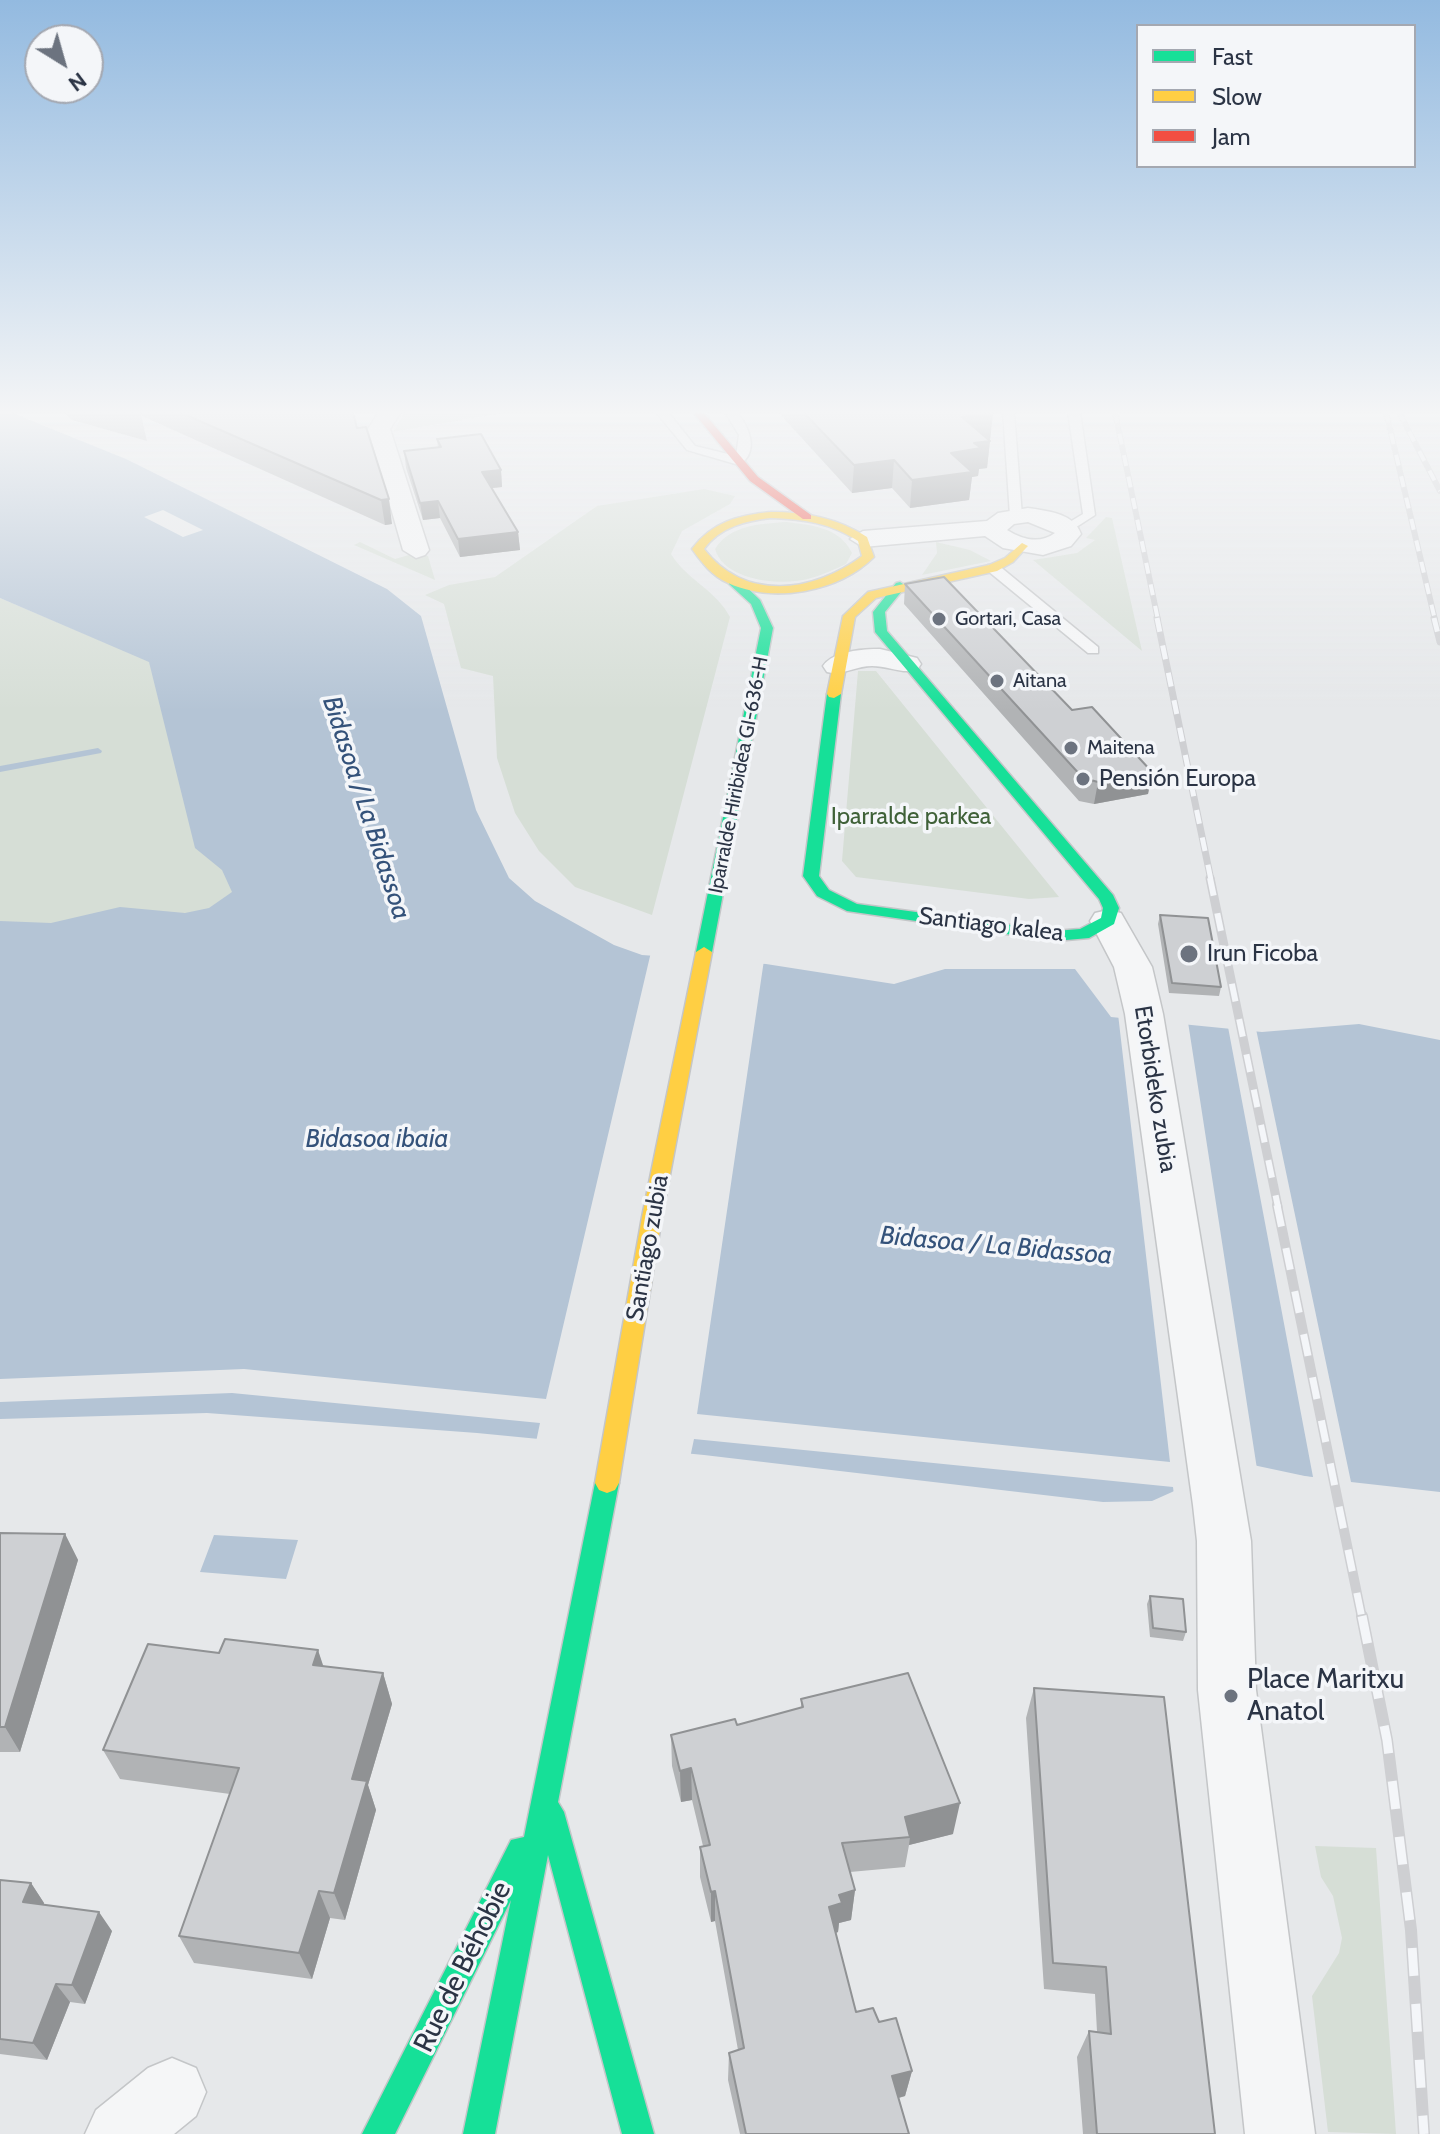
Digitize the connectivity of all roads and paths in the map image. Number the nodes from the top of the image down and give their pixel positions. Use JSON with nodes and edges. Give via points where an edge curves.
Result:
{"nodes":[{"id":1,"x":404,"y":512,"type":"edge"},
{"id":2,"x":744,"y":512,"type":"edge"},
{"id":3,"x":799,"y":512,"type":"edge"},
{"id":4,"x":1005,"y":512,"type":"edge"},
{"id":5,"x":1089,"y":512,"type":"edge"},
{"id":6,"x":807,"y":517,"type":"junction"},
{"id":7,"x":737,"y":520,"type":"junction"},
{"id":8,"x":1005,"y":522,"type":"junction"},
{"id":9,"x":1067,"y":529,"type":"junction"},
{"id":10,"x":863,"y":539,"type":"junction"},
{"id":11,"x":1022,"y":546,"type":"junction"},
{"id":12,"x":416,"y":550,"type":"dead end"},
{"id":13,"x":993,"y":568,"type":"junction"},
{"id":14,"x":733,"y":581,"type":"junction"},
{"id":15,"x":817,"y":586,"type":"junction"},
{"id":16,"x":900,"y":586,"type":"junction"},
{"id":17,"x":767,"y":628,"type":"junction"},
{"id":18,"x":1093,"y":650,"type":"dead end"},
{"id":19,"x":907,"y":664,"type":"junction"},
{"id":20,"x":837,"y":666,"type":"junction"},
{"id":21,"x":710,"y":921,"type":"joint"},
{"id":22,"x":1108,"y":921,"type":"junction"},
{"id":23,"x":591,"y":1576,"type":"joint"},
{"id":24,"x":546,"y":1799,"type":"junction"},
{"id":25,"x":172,"y":2092,"type":"dead end"},
{"id":26,"x":120,"y":2134,"type":"edge"},
{"id":27,"x":378,"y":2134,"type":"edge"},
{"id":28,"x":479,"y":2134,"type":"edge"},
{"id":29,"x":638,"y":2134,"type":"edge"},
{"id":30,"x":1280,"y":2134,"type":"edge"}],
"edges":[{"from":1,"to":12,"type":"street"},
{"from":2,"to":7,"type":"main road"},
{"from":3,"to":6,"type":"main road","name":"Iparralde Hiribidea GI-636-H"},
{"from":4,"to":8,"type":"lane"},
{"from":5,"to":9,"type":"lane"},
{"from":6,"to":7,"type":"main road","name":"Iparralde Hiribidea GI-636-H"},
{"from":6,"to":10,"type":"main road","name":"Iparralde Hiribidea GI-636-H","via":[[840,525]]},
{"from":7,"to":14,"type":"main road","name":"Iparralde Hiribidea GI-636-H","via":[[710,532],[698,549],[706,567]]},
{"from":8,"to":9,"type":"street","via":[[1052,520]]},
{"from":8,"to":10,"type":"street"},
{"from":8,"to":11,"type":"street","via":[[1001,539]]},
{"from":9,"to":11,"type":"street","via":[[1058,543]]},
{"from":10,"to":15,"type":"main road","name":"Iparralde Hiribidea GI-636-H","via":[[868,557],[863,566]]},
{"from":11,"to":13,"type":"main road"},
{"from":13,"to":16,"type":"main road","name":"Santiago kalea"},
{"from":13,"to":18,"type":"lane"},
{"from":14,"to":15,"type":"main road","name":"Iparralde Hiribidea GI-636-H","via":[[773,588]]},
{"from":14,"to":17,"type":"main road","name":"Iparralde Hiribidea GI-636-H","via":[[756,603]]},
{"from":15,"to":17,"type":"main road","name":"Iparralde Hiribidea GI-636-H"},
{"from":16,"to":19,"type":"main road","via":[[879,608],[877,623]]},
{"from":16,"to":20,"type":"main road","name":"Santiago kalea","via":[[856,607],[844,624]]},
{"from":17,"to":21,"type":"main road","name":"Iparralde Hiribidea GI-636-H"},
{"from":19,"to":20,"type":"street","via":[[865,657]]},
{"from":19,"to":22,"type":"main road","via":[[1107,898]]},
{"from":20,"to":22,"type":"main road","name":"Santiago kalea","via":[[811,876],[816,889],[853,908],[1055,936],[1080,936]]},
{"from":21,"to":23,"type":"main road","name":"Santiago zubia","via":[[652,1217]]},
{"from":22,"to":30,"type":"street","name":"Etorbideko zubia","via":[[1133,967],[1144,1014],[1224,1541],[1227,1690]]},
{"from":23,"to":24,"type":"main road","name":"Rue de Béhobie"},
{"from":24,"to":27,"type":"main road","name":"Rue de Béhobie"},
{"from":24,"to":28,"type":"main road","name":"Rue de Béhobie"},
{"from":24,"to":29,"type":"main road","name":"Rue de Béhobie"},
{"from":25,"to":26,"type":"street"}]}
